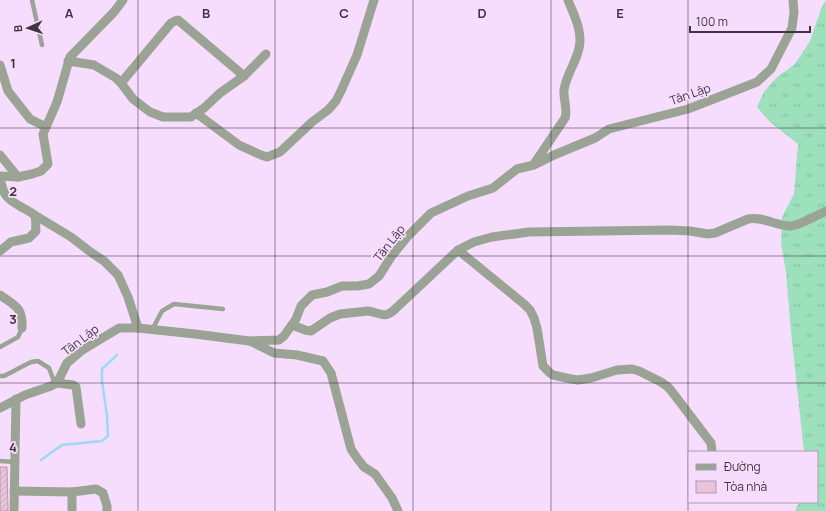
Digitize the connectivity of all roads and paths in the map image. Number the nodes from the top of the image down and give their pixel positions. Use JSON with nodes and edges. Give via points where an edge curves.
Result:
{"nodes":[{"id":1,"x":32,"y":0,"type":"edge"},
{"id":2,"x":123,"y":0,"type":"edge"},
{"id":3,"x":374,"y":0,"type":"edge"},
{"id":4,"x":568,"y":0,"type":"edge"},
{"id":5,"x":793,"y":0,"type":"edge"},
{"id":6,"x":42,"y":45,"type":"dead end"},
{"id":7,"x":266,"y":54,"type":"dead end"},
{"id":8,"x":68,"y":61,"type":"junction"},
{"id":9,"x":0,"y":65,"type":"edge"},
{"id":10,"x":244,"y":76,"type":"junction"},
{"id":11,"x":121,"y":82,"type":"junction"},
{"id":12,"x":196,"y":113,"type":"junction"},
{"id":13,"x":46,"y":127,"type":"junction"},
{"id":14,"x":0,"y":154,"type":"edge"},
{"id":15,"x":534,"y":165,"type":"junction"},
{"id":16,"x":0,"y":176,"type":"edge"},
{"id":17,"x":18,"y":177,"type":"junction"},
{"id":18,"x":826,"y":211,"type":"edge"},
{"id":19,"x":33,"y":214,"type":"junction"},
{"id":20,"x":458,"y":250,"type":"junction"},
{"id":21,"x":0,"y":251,"type":"edge"},
{"id":22,"x":0,"y":295,"type":"edge"},
{"id":23,"x":223,"y":309,"type":"dead end"},
{"id":24,"x":292,"y":325,"type":"junction"},
{"id":25,"x":22,"y":328,"type":"joint"},
{"id":26,"x":138,"y":328,"type":"junction"},
{"id":27,"x":152,"y":330,"type":"junction"},
{"id":28,"x":249,"y":341,"type":"junction"},
{"id":29,"x":0,"y":348,"type":"edge"},
{"id":30,"x":0,"y":376,"type":"edge"},
{"id":31,"x":56,"y":383,"type":"junction"},
{"id":32,"x":16,"y":399,"type":"junction"},
{"id":33,"x":0,"y":408,"type":"edge"},
{"id":34,"x":81,"y":424,"type":"dead end"},
{"id":35,"x":712,"y":451,"type":"edge"},
{"id":36,"x":0,"y":461,"type":"edge"},
{"id":37,"x":15,"y":462,"type":"junction"},
{"id":38,"x":14,"y":491,"type":"junction"},
{"id":39,"x":72,"y":492,"type":"junction"},
{"id":40,"x":14,"y":511,"type":"edge"},
{"id":41,"x":72,"y":511,"type":"edge"},
{"id":42,"x":107,"y":511,"type":"edge"},
{"id":43,"x":398,"y":511,"type":"edge"}],
"edges":[{"from":1,"to":6,"type":"lane"},
{"from":2,"to":8,"type":"street"},
{"from":3,"to":12,"type":"street","via":[[358,55],[336,101],[280,152],[268,156],[261,155],[239,145]]},
{"from":4,"to":15,"type":"street","via":[[580,32],[580,40],[564,87],[566,115]]},
{"from":5,"to":15,"type":"street","name":"Tân Lập","via":[[792,28],[771,68],[757,82],[688,109],[609,129],[595,138]]},
{"from":7,"to":10,"type":"street"},
{"from":8,"to":11,"type":"street","via":[[94,65]]},
{"from":8,"to":13,"type":"street","via":[[57,102]]},
{"from":9,"to":13,"type":"street","via":[[8,91],[30,119]]},
{"from":10,"to":11,"type":"street","via":[[178,20],[171,23]]},
{"from":10,"to":12,"type":"street"},
{"from":11,"to":12,"type":"street","via":[[133,99],[150,112],[163,117],[191,117]]},
{"from":13,"to":17,"type":"street","via":[[43,134],[48,164],[41,172]]},
{"from":14,"to":17,"type":"street"},
{"from":15,"to":24,"type":"street","name":"Tân Lập","via":[[517,169],[493,188],[430,213],[370,284],[342,286],[312,295],[301,306]]},
{"from":16,"to":17,"type":"street"},
{"from":16,"to":19,"type":"street","via":[[6,196]]},
{"from":18,"to":20,"type":"street","via":[[792,226],[753,218],[715,234],[690,230],[528,232],[492,237]]},
{"from":19,"to":21,"type":"street","via":[[36,231],[29,238],[11,242]]},
{"from":19,"to":26,"type":"street","via":[[71,237],[104,261],[118,275]]},
{"from":20,"to":24,"type":"street","via":[[388,315],[372,311],[340,314],[311,331]]},
{"from":20,"to":35,"type":"street","via":[[530,310],[537,328],[543,366],[550,373],[578,380],[616,370],[639,371],[661,382],[673,393],[711,443]]},
{"from":22,"to":25,"type":"street","via":[[18,308]]},
{"from":23,"to":27,"type":"lane","via":[[174,304],[162,311]]},
{"from":24,"to":28,"type":"street","name":"Tân Lập","via":[[279,340]]},
{"from":25,"to":29,"type":"lane","via":[[18,337]]},
{"from":26,"to":27,"type":"street","name":"Tân Lập"},
{"from":26,"to":31,"type":"street","name":"Tân Lập","via":[[119,328],[81,351],[67,362]]},
{"from":27,"to":28,"type":"street","name":"Tân Lập"},
{"from":28,"to":43,"type":"street","via":[[274,354],[297,354],[323,361],[332,373],[350,449],[364,466],[375,474]]},
{"from":30,"to":31,"type":"lane","via":[[38,361],[49,368]]},
{"from":31,"to":32,"type":"street"},
{"from":31,"to":34,"type":"street","via":[[76,387]]},
{"from":32,"to":33,"type":"street"},
{"from":32,"to":37,"type":"street"},
{"from":36,"to":37,"type":"lane"},
{"from":37,"to":38,"type":"street"},
{"from":38,"to":39,"type":"street"},
{"from":38,"to":40,"type":"street"},
{"from":39,"to":41,"type":"street"},
{"from":39,"to":42,"type":"street","via":[[96,489],[104,493]]}]}
